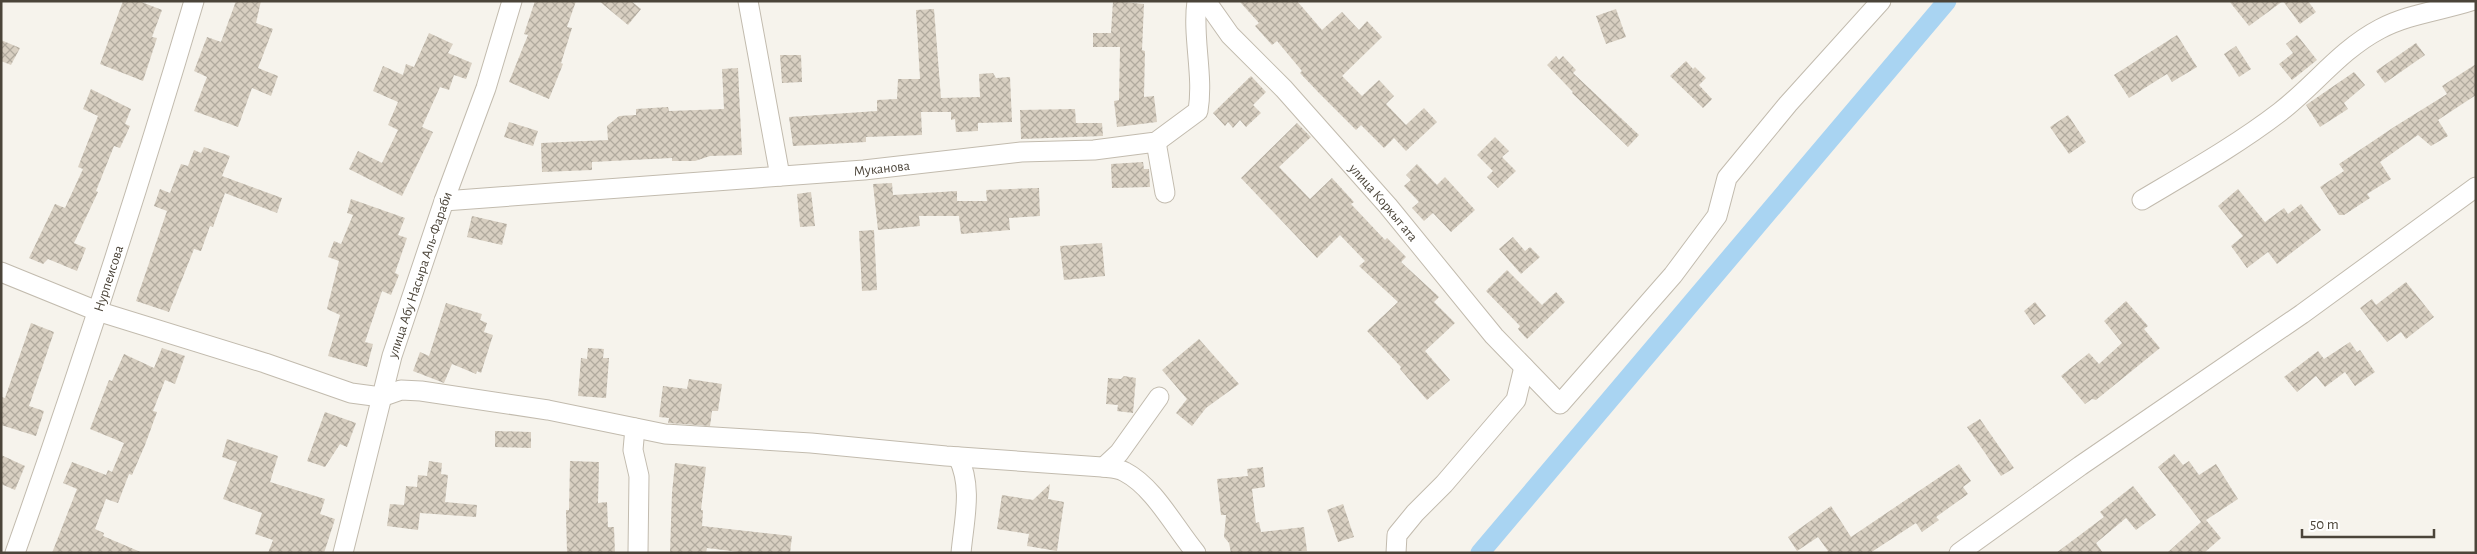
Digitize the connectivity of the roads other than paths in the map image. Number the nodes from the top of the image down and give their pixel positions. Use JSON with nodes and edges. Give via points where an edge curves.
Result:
{"nodes":[{"id":1,"x":194,"y":1,"type":"edge"},
{"id":2,"x":512,"y":1,"type":"edge"},
{"id":3,"x":748,"y":1,"type":"edge"},
{"id":4,"x":1197,"y":1,"type":"edge"},
{"id":5,"x":1206,"y":1,"type":"edge"},
{"id":6,"x":1881,"y":1,"type":"edge"},
{"id":7,"x":2471,"y":1,"type":"edge"},
{"id":8,"x":1156,"y":142,"type":"junction"},
{"id":9,"x":780,"y":176,"type":"junction"},
{"id":10,"x":2476,"y":187,"type":"edge"},
{"id":11,"x":1165,"y":193,"type":"dead end"},
{"id":12,"x":2142,"y":200,"type":"dead end"},
{"id":13,"x":444,"y":201,"type":"junction"},
{"id":14,"x":1,"y":272,"type":"edge"},
{"id":15,"x":97,"y":311,"type":"junction"},
{"id":16,"x":1524,"y":367,"type":"junction"},
{"id":17,"x":381,"y":397,"type":"junction"},
{"id":18,"x":1160,"y":397,"type":"dead end"},
{"id":19,"x":635,"y":428,"type":"junction"},
{"id":20,"x":958,"y":457,"type":"junction"},
{"id":21,"x":1104,"y":467,"type":"junction"},
{"id":22,"x":1396,"y":544,"type":"edge"},
{"id":23,"x":15,"y":553,"type":"edge"},
{"id":24,"x":343,"y":553,"type":"edge"},
{"id":25,"x":638,"y":553,"type":"edge"},
{"id":26,"x":961,"y":553,"type":"edge"},
{"id":27,"x":1196,"y":553,"type":"edge"},
{"id":28,"x":1384,"y":553,"type":"edge"},
{"id":29,"x":1959,"y":553,"type":"edge"}],
"edges":[{"from":1,"to":15,"type":"street","name":"Нурпеисова","via":[[152,144]]},
{"from":2,"to":13,"type":"street","name":"улица Абу Насыра Аль-Фараби","via":[[486,88]]},
{"from":3,"to":9,"type":"street"},
{"from":4,"to":8,"type":"street","name":"Муканова","via":[[1197,63],[1201,94],[1198,110]]},
{"from":5,"to":16,"type":"street","name":"улица Коркыт ата","via":[[1230,35],[1284,89],[1388,206],[1494,336]]},
{"from":6,"to":16,"type":"street","name":"улица Коркыт ата","via":[[1788,104],[1727,178],[1717,216],[1706,231],[1673,275],[1560,404]]},
{"from":7,"to":12,"type":"street","via":[[2380,29],[2340,55],[2282,111],[2221,153]]},
{"from":8,"to":9,"type":"street","name":"Муканова"},
{"from":8,"to":11,"type":"street"},
{"from":9,"to":13,"type":"street","name":"Муканова"},
{"from":10,"to":29,"type":"street","via":[[2302,314]]},
{"from":13,"to":17,"type":"street","name":"улица Абу Насыра Аль-Фараби"},
{"from":14,"to":15,"type":"street"},
{"from":15,"to":17,"type":"street","via":[[265,362],[351,393]]},
{"from":15,"to":23,"type":"street","name":"Нурпеисова"},
{"from":16,"to":22,"type":"street","via":[[1516,400],[1415,513]]},
{"from":17,"to":19,"type":"street","via":[[401,390],[421,392],[548,410]]},
{"from":17,"to":24,"type":"street","name":"улица Абу Насыра Аль-Фараби"},
{"from":18,"to":21,"type":"street","via":[[1124,447]]},
{"from":19,"to":20,"type":"street","via":[[665,434],[826,444]]},
{"from":19,"to":25,"type":"street","via":[[633,450],[639,476]]},
{"from":20,"to":21,"type":"street"},
{"from":20,"to":26,"type":"street","via":[[966,472],[968,491]]},
{"from":21,"to":27,"type":"street","via":[[1124,471],[1148,491],[1173,518]]},
{"from":22,"to":28,"type":"street"}]}
